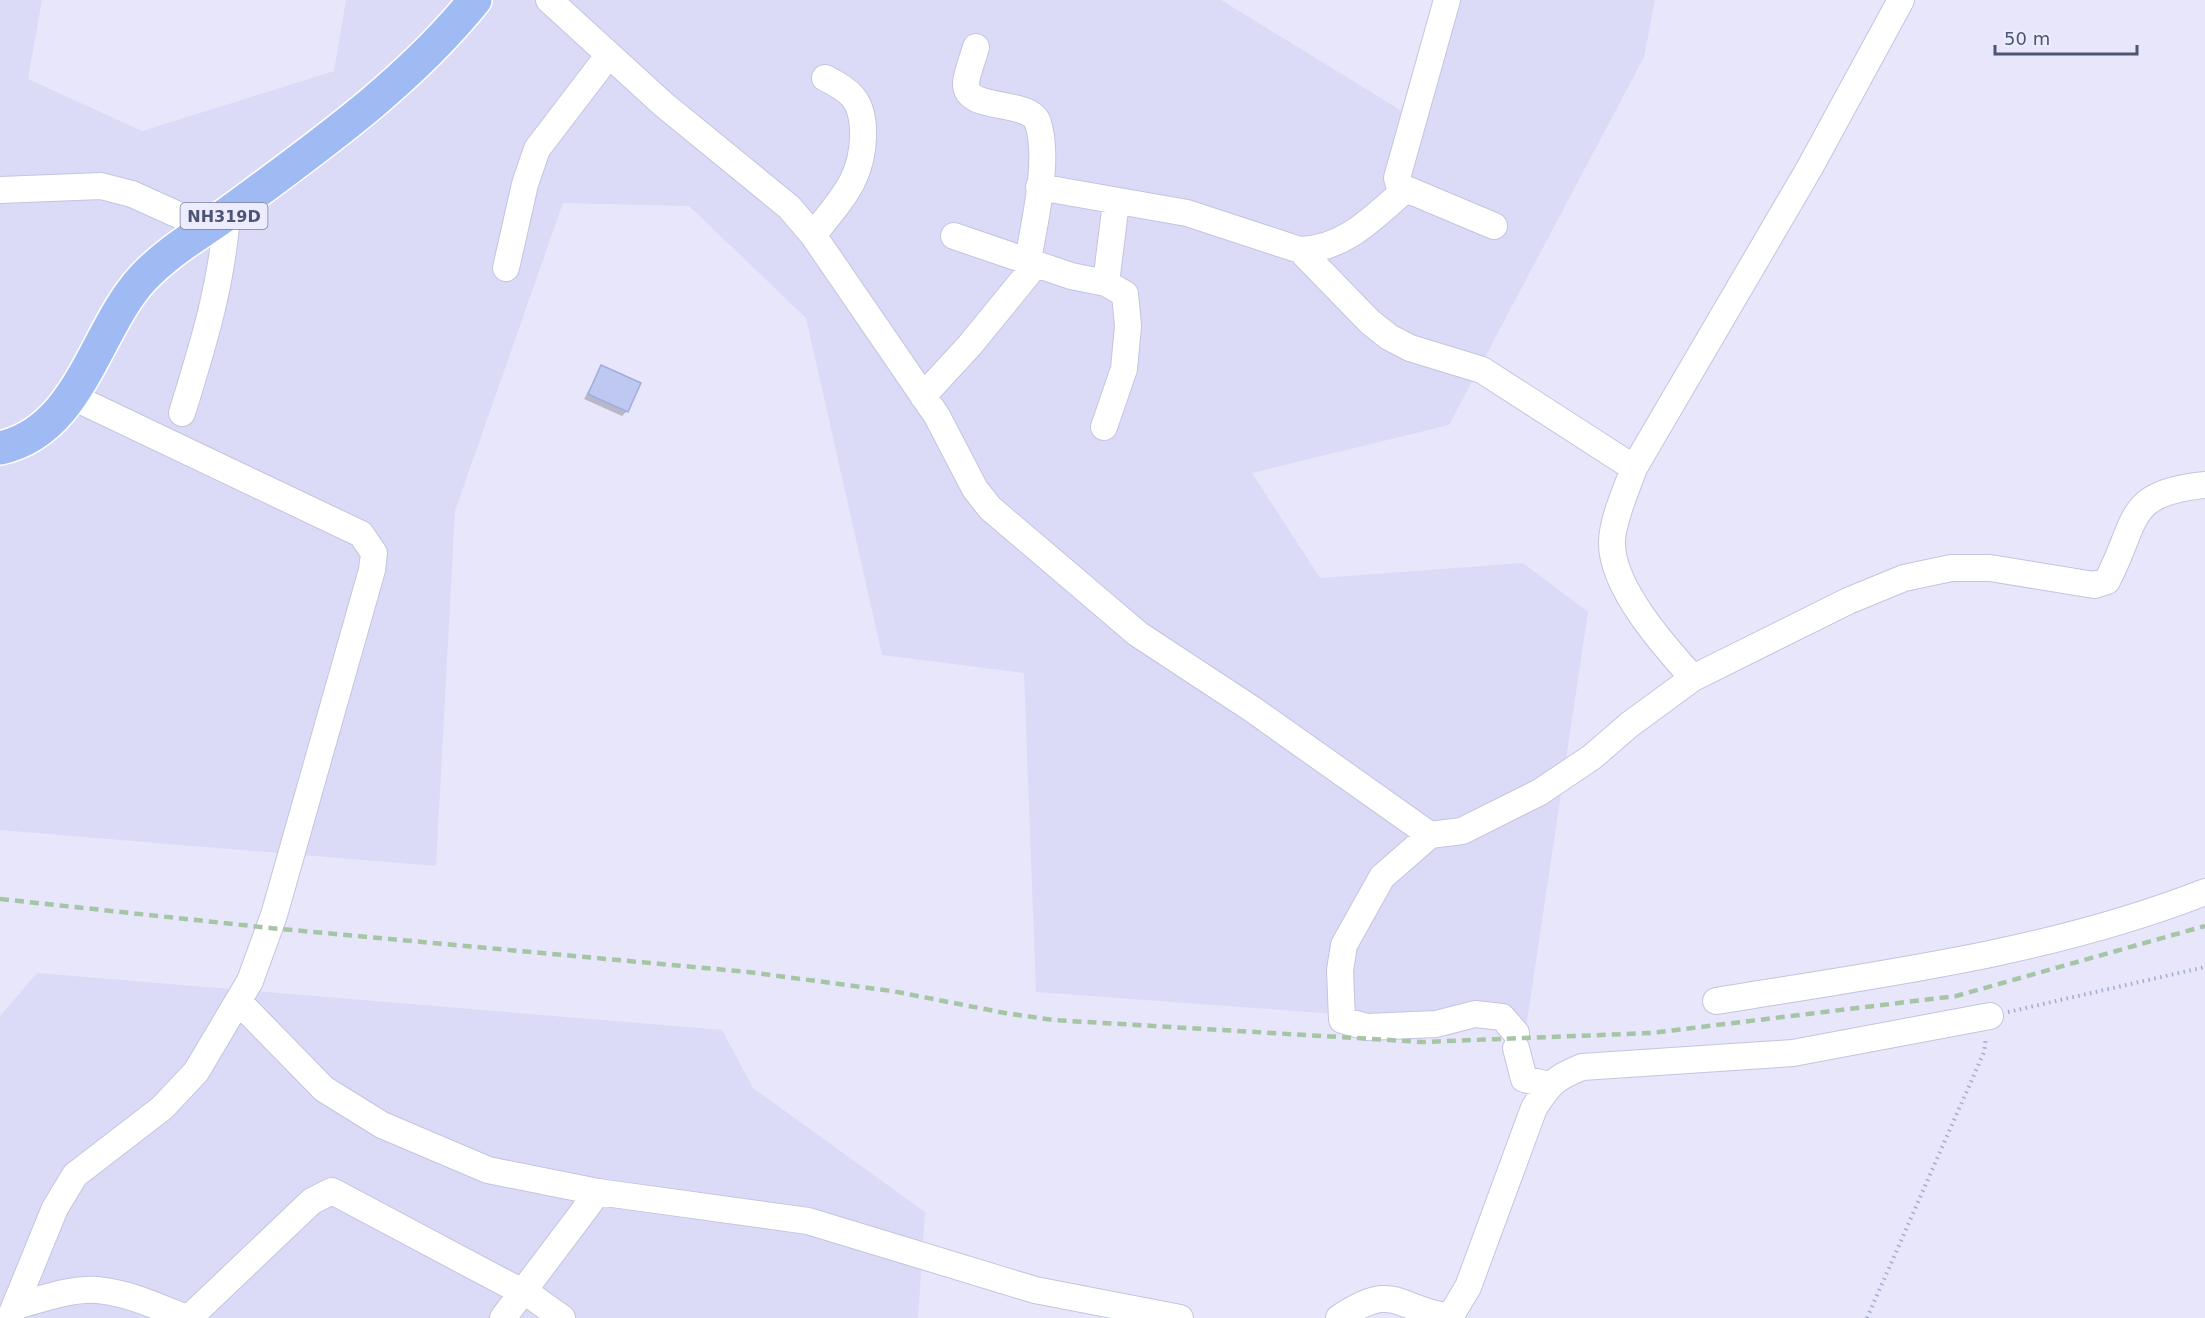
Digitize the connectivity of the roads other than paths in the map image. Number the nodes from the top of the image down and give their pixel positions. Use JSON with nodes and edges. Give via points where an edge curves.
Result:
{"nodes":[{"id":1,"x":475,"y":0,"type":"edge"},
{"id":2,"x":549,"y":0,"type":"edge"},
{"id":3,"x":1447,"y":0,"type":"edge"},
{"id":4,"x":1901,"y":0,"type":"edge"},
{"id":5,"x":976,"y":47,"type":"dead end"},
{"id":6,"x":608,"y":56,"type":"junction"},
{"id":7,"x":825,"y":78,"type":"dead end"},
{"id":8,"x":1039,"y":187,"type":"junction"},
{"id":9,"x":1406,"y":189,"type":"junction"},
{"id":10,"x":0,"y":190,"type":"edge"},
{"id":11,"x":1116,"y":202,"type":"junction"},
{"id":12,"x":216,"y":220,"type":"junction"},
{"id":13,"x":1494,"y":226,"type":"dead end"},
{"id":14,"x":813,"y":235,"type":"junction"},
{"id":15,"x":954,"y":236,"type":"dead end"},
{"id":16,"x":1300,"y":250,"type":"junction"},
{"id":17,"x":1032,"y":263,"type":"junction"},
{"id":18,"x":506,"y":268,"type":"dead end"},
{"id":19,"x":1106,"y":283,"type":"junction"},
{"id":20,"x":70,"y":396,"type":"junction"},
{"id":21,"x":923,"y":396,"type":"junction"},
{"id":22,"x":182,"y":412,"type":"dead end"},
{"id":23,"x":1104,"y":427,"type":"dead end"},
{"id":24,"x":0,"y":448,"type":"edge"},
{"id":25,"x":1634,"y":468,"type":"junction"},
{"id":26,"x":2205,"y":485,"type":"edge"},
{"id":27,"x":1693,"y":678,"type":"junction"},
{"id":28,"x":1430,"y":835,"type":"junction"},
{"id":29,"x":2205,"y":892,"type":"edge"},
{"id":30,"x":238,"y":1001,"type":"junction"},
{"id":31,"x":1716,"y":1001,"type":"dead end"},
{"id":32,"x":1990,"y":1016,"type":"road end"},
{"id":33,"x":1549,"y":1085,"type":"junction"},
{"id":34,"x":598,"y":1192,"type":"junction"},
{"id":35,"x":523,"y":1291,"type":"junction"},
{"id":36,"x":12,"y":1312,"type":"edge"},
{"id":37,"x":187,"y":1318,"type":"edge"},
{"id":38,"x":503,"y":1318,"type":"edge"},
{"id":39,"x":562,"y":1318,"type":"edge"},
{"id":40,"x":1180,"y":1318,"type":"edge"},
{"id":41,"x":1339,"y":1318,"type":"edge"},
{"id":42,"x":1452,"y":1318,"type":"edge"}],
"edges":[{"from":1,"to":12,"type":"highway","number":"NH319D","via":[[451,29],[347,125]]},
{"from":2,"to":6,"type":"street"},
{"from":3,"to":9,"type":"street","via":[[1398,171],[1399,185]]},
{"from":4,"to":25,"type":"street","via":[[1809,169]]},
{"from":5,"to":8,"type":"street","via":[[967,90],[980,100],[1034,116],[1041,154]]},
{"from":6,"to":14,"type":"street","via":[[789,207]]},
{"from":6,"to":18,"type":"street","via":[[537,149]]},
{"from":7,"to":14,"type":"street","via":[[848,89],[857,99],[864,147],[859,172]]},
{"from":8,"to":11,"type":"street"},
{"from":8,"to":17,"type":"street"},
{"from":9,"to":13,"type":"street"},
{"from":9,"to":16,"type":"street","via":[[1348,238],[1319,250]]},
{"from":10,"to":12,"type":"street","via":[[101,186]]},
{"from":11,"to":16,"type":"street","via":[[1187,213]]},
{"from":11,"to":19,"type":"street"},
{"from":12,"to":20,"type":"highway","number":"NH319D","via":[[166,254],[140,281]]},
{"from":12,"to":22,"type":"street","via":[[224,256],[215,305]]},
{"from":14,"to":21,"type":"street"},
{"from":15,"to":17,"type":"street"},
{"from":16,"to":25,"type":"street","via":[[1389,337],[1410,348],[1482,370]]},
{"from":17,"to":19,"type":"street"},
{"from":17,"to":21,"type":"street","via":[[970,345]]},
{"from":19,"to":23,"type":"street","via":[[1125,294],[1128,326],[1124,369]]},
{"from":20,"to":24,"type":"highway","number":"NH319D","via":[[37,431],[12,446]]},
{"from":20,"to":30,"type":"street","via":[[361,534],[374,553],[274,915],[263,950]]},
{"from":21,"to":28,"type":"street","via":[[975,489],[990,508],[1138,634]]},
{"from":25,"to":27,"type":"street","via":[[1611,541],[1615,563],[1654,635]]},
{"from":26,"to":27,"type":"street","via":[[2171,490],[2144,503],[2107,580],[2094,585],[1990,568],[1951,568],[1904,578]]},
{"from":27,"to":28,"type":"street","via":[[1629,724],[1592,757],[1540,792],[1462,831]]},
{"from":28,"to":33,"type":"street","via":[[1382,877],[1344,945],[1340,970],[1342,1020],[1379,1027],[1436,1024],[1475,1014],[1502,1017],[1516,1040],[1524,1078]]},
{"from":29,"to":31,"type":"street","via":[[2060,939],[1897,972]]},
{"from":30,"to":34,"type":"street","via":[[324,1089],[391,1130],[488,1170]]},
{"from":30,"to":36,"type":"street","via":[[196,1072],[162,1108],[75,1175],[55,1208]]},
{"from":32,"to":33,"type":"street","via":[[1793,1053],[1582,1067],[1559,1076]]},
{"from":33,"to":42,"type":"street","via":[[1534,1108],[1468,1287]]},
{"from":34,"to":35,"type":"street"},
{"from":34,"to":40,"type":"street","via":[[808,1221],[1035,1290]]},
{"from":35,"to":37,"type":"street","via":[[332,1191],[312,1201]]},
{"from":35,"to":38,"type":"street"},
{"from":35,"to":39,"type":"street"},
{"from":36,"to":37,"type":"street","via":[[70,1292],[95,1290],[135,1297]]},
{"from":41,"to":42,"type":"street","via":[[1373,1299],[1386,1298]]}]}
